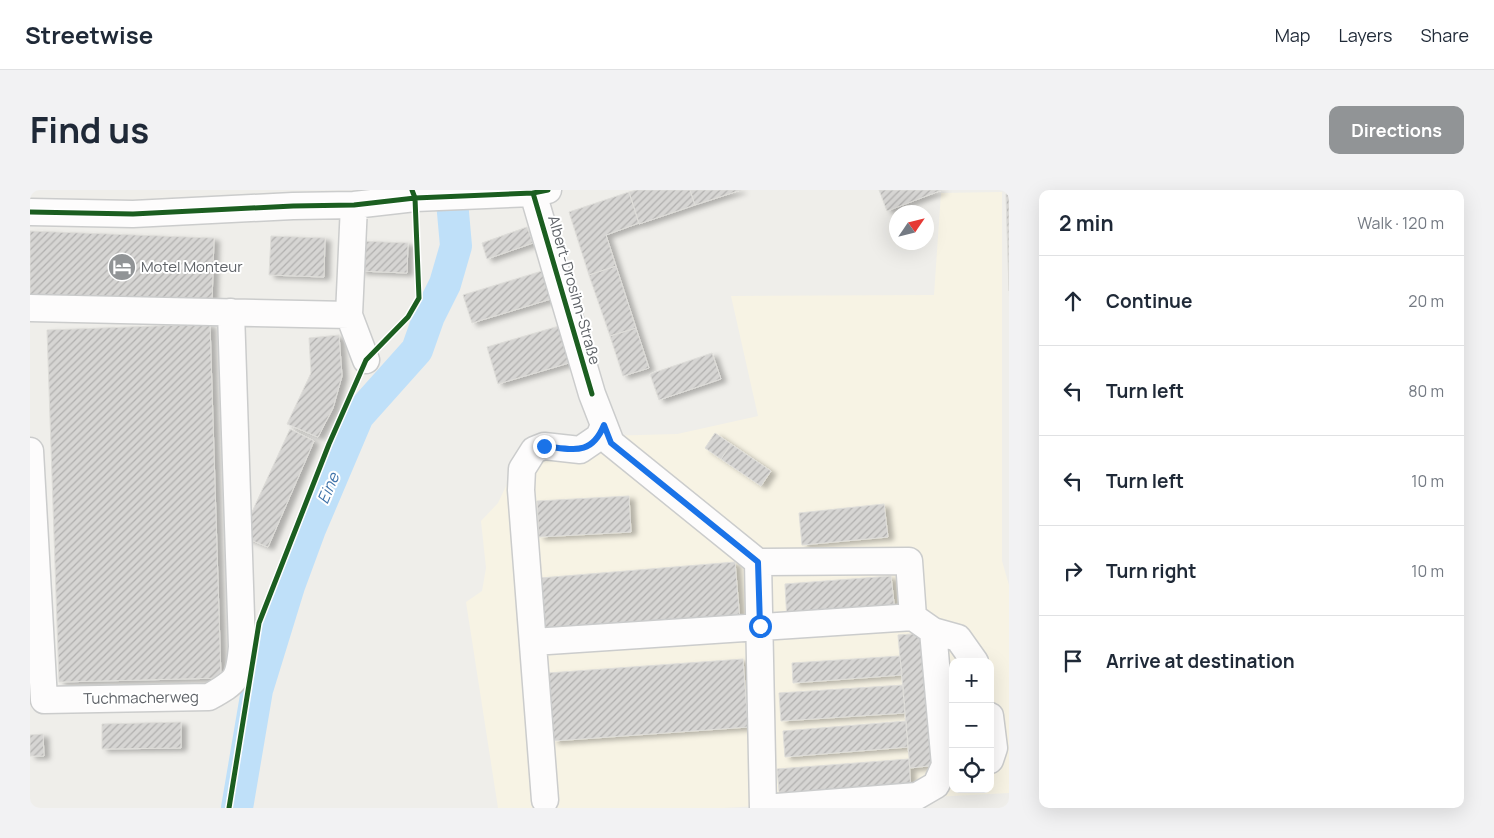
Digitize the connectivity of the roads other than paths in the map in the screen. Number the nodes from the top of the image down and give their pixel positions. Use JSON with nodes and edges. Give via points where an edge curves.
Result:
{"nodes":[{"id":1,"x":540,"y":191,"type":"edge"},
{"id":2,"x":354,"y":205,"type":"junction"},
{"id":3,"x":30,"y":212,"type":"edge"},
{"id":4,"x":30,"y":308,"type":"edge"},
{"id":5,"x":231,"y":312,"type":"junction"},
{"id":6,"x":348,"y":315,"type":"junction"},
{"id":7,"x":366,"y":360,"type":"dead end"},
{"id":8,"x":604,"y":425,"type":"junction"},
{"id":9,"x":30,"y":450,"type":"edge"},
{"id":10,"x":758,"y":562,"type":"junction"},
{"id":11,"x":923,"y":624,"type":"junction"},
{"id":12,"x":760,"y":626,"type":"junction"},
{"id":13,"x":533,"y":642,"type":"junction"},
{"id":14,"x":972,"y":658,"type":"edge"},
{"id":15,"x":945,"y":782,"type":"edge"},
{"id":16,"x":545,"y":800,"type":"dead end"},
{"id":17,"x":763,"y":808,"type":"edge"}],
"edges":[{"from":1,"to":2,"type":"street"},
{"from":1,"to":8,"type":"street","name":"Albert-Drosihn-Straße","via":[[592,394]]},
{"from":2,"to":3,"type":"street","via":[[133,214]]},
{"from":2,"to":6,"type":"street"},
{"from":4,"to":5,"type":"street"},
{"from":5,"to":6,"type":"street"},
{"from":5,"to":9,"type":"street","name":"Tuchmacherweg","via":[[242,647],[240,669],[231,684],[209,696],[44,700]]},
{"from":6,"to":7,"type":"street"},
{"from":8,"to":10,"type":"street","name":"Albert-Drosihn-Straße","via":[[611,443]]},
{"from":8,"to":13,"type":"street","via":[[599,437],[580,450],[544,446],[534,450],[522,469]]},
{"from":10,"to":11,"type":"street","via":[[909,561]]},
{"from":10,"to":12,"type":"street"},
{"from":11,"to":12,"type":"street"},
{"from":11,"to":14,"type":"street","via":[[958,638]]},
{"from":11,"to":15,"type":"street"},
{"from":12,"to":13,"type":"street"},
{"from":12,"to":17,"type":"street"},
{"from":13,"to":16,"type":"street"},
{"from":15,"to":17,"type":"street","via":[[917,796]]}]}
